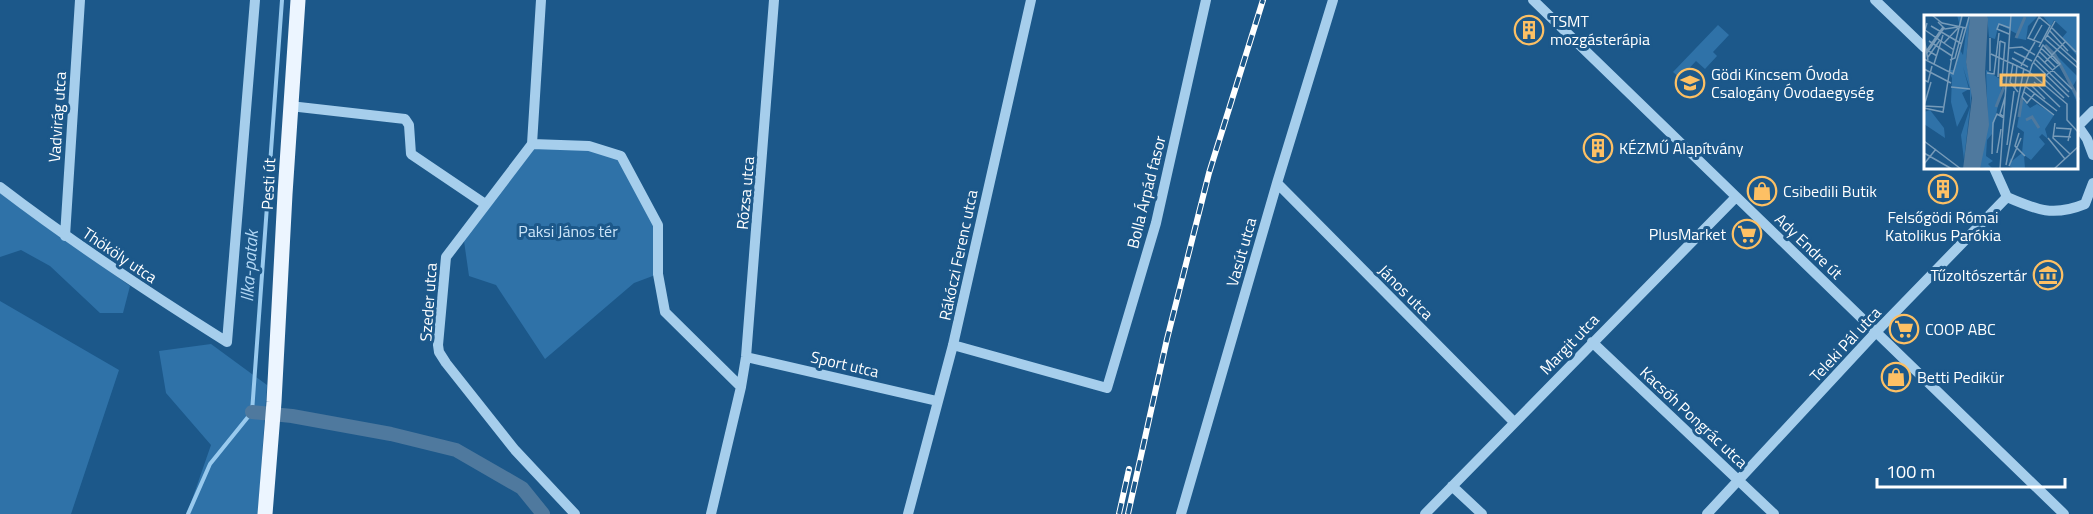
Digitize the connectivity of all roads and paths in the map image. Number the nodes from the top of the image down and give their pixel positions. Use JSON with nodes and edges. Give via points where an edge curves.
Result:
{"nodes":[{"id":1,"x":80,"y":0,"type":"edge"},
{"id":2,"x":255,"y":0,"type":"edge"},
{"id":3,"x":298,"y":0,"type":"edge"},
{"id":4,"x":541,"y":0,"type":"edge"},
{"id":5,"x":774,"y":0,"type":"edge"},
{"id":6,"x":1030,"y":0,"type":"edge"},
{"id":7,"x":1206,"y":0,"type":"edge"},
{"id":8,"x":1333,"y":0,"type":"edge"},
{"id":9,"x":1533,"y":0,"type":"edge"},
{"id":10,"x":1875,"y":0,"type":"edge"},
{"id":11,"x":1924,"y":47,"type":"edge"},
{"id":12,"x":291,"y":106,"type":"junction"},
{"id":13,"x":2093,"y":111,"type":"edge"},
{"id":14,"x":2078,"y":124,"type":"edge"},
{"id":15,"x":532,"y":144,"type":"junction"},
{"id":16,"x":2093,"y":155,"type":"edge"},
{"id":17,"x":1995,"y":170,"type":"edge"},
{"id":18,"x":1277,"y":183,"type":"junction"},
{"id":19,"x":2093,"y":183,"type":"edge"},
{"id":20,"x":0,"y":187,"type":"edge"},
{"id":21,"x":1736,"y":197,"type":"junction"},
{"id":22,"x":2007,"y":197,"type":"junction"},
{"id":23,"x":485,"y":204,"type":"junction"},
{"id":24,"x":2089,"y":208,"type":"edge"},
{"id":25,"x":64,"y":236,"type":"junction"},
{"id":26,"x":1876,"y":332,"type":"junction"},
{"id":27,"x":1592,"y":342,"type":"junction"},
{"id":28,"x":954,"y":345,"type":"junction"},
{"id":29,"x":746,"y":357,"type":"junction"},
{"id":30,"x":741,"y":387,"type":"junction"},
{"id":31,"x":938,"y":401,"type":"junction"},
{"id":32,"x":1514,"y":422,"type":"junction"},
{"id":33,"x":1740,"y":481,"type":"junction"},
{"id":34,"x":1452,"y":486,"type":"junction"},
{"id":35,"x":265,"y":514,"type":"edge"},
{"id":36,"x":575,"y":514,"type":"edge"},
{"id":37,"x":711,"y":514,"type":"edge"},
{"id":38,"x":908,"y":514,"type":"edge"},
{"id":39,"x":1181,"y":514,"type":"edge"},
{"id":40,"x":1425,"y":514,"type":"edge"},
{"id":41,"x":1482,"y":514,"type":"edge"},
{"id":42,"x":1707,"y":514,"type":"edge"},
{"id":43,"x":1774,"y":514,"type":"edge"},
{"id":44,"x":2064,"y":514,"type":"edge"}],
"edges":[{"from":1,"to":25,"type":"street","name":"Vadvirág utca"},
{"from":2,"to":25,"type":"street","name":"Thököly utca","via":[[227,342]]},
{"from":3,"to":12,"type":"main road","name":"Pesti út"},
{"from":4,"to":15,"type":"street"},
{"from":5,"to":29,"type":"street","name":"Rózsa utca"},
{"from":6,"to":28,"type":"street","name":"Rákóczi Ferenc utca"},
{"from":7,"to":28,"type":"street","name":"Bolla Árpád fasor","via":[[1156,223],[1107,388]]},
{"from":8,"to":18,"type":"street","name":"Vasút utca"},
{"from":9,"to":21,"type":"street","name":"Ady Endre út"},
{"from":10,"to":11,"type":"street"},
{"from":12,"to":23,"type":"street","via":[[405,119],[411,154]]},
{"from":12,"to":35,"type":"main road","name":"Pesti út"},
{"from":13,"to":14,"type":"street"},
{"from":14,"to":16,"type":"street"},
{"from":15,"to":23,"type":"street","name":"Szeder utca"},
{"from":15,"to":30,"type":"street","via":[[589,146],[621,156],[658,225],[658,274],[665,312]]},
{"from":17,"to":22,"type":"street"},
{"from":18,"to":32,"type":"street","name":"János utca"},
{"from":18,"to":39,"type":"street","name":"Vasút utca"},
{"from":19,"to":24,"type":"street"},
{"from":20,"to":25,"type":"street","name":"Thököly utca"},
{"from":21,"to":26,"type":"street","name":"Ady Endre út"},
{"from":21,"to":27,"type":"street","name":"Margit utca"},
{"from":22,"to":24,"type":"street","via":[[2047,212]]},
{"from":22,"to":26,"type":"street","name":"Teleki Pál utca"},
{"from":23,"to":36,"type":"street","name":"Szeder utca","via":[[446,257],[439,352],[515,450]]},
{"from":26,"to":33,"type":"street","name":"Teleki Pál utca"},
{"from":26,"to":44,"type":"street","name":"Ady Endre út"},
{"from":27,"to":32,"type":"street","name":"Margit utca"},
{"from":27,"to":33,"type":"street","name":"Kacsóh Pongrác utca"},
{"from":28,"to":31,"type":"street","name":"Rákóczi Ferenc utca"},
{"from":29,"to":30,"type":"street","name":"Rózsa utca"},
{"from":29,"to":31,"type":"street","name":"Sport utca"},
{"from":30,"to":37,"type":"street","name":"Rózsa utca"},
{"from":31,"to":38,"type":"street","name":"Rákóczi Ferenc utca"},
{"from":32,"to":34,"type":"street","name":"Margit utca"},
{"from":33,"to":42,"type":"street","name":"Teleki Pál utca"},
{"from":33,"to":43,"type":"street","name":"Kacsóh Pongrác utca"},
{"from":34,"to":40,"type":"street","name":"Margit utca"},
{"from":34,"to":41,"type":"street"}]}
